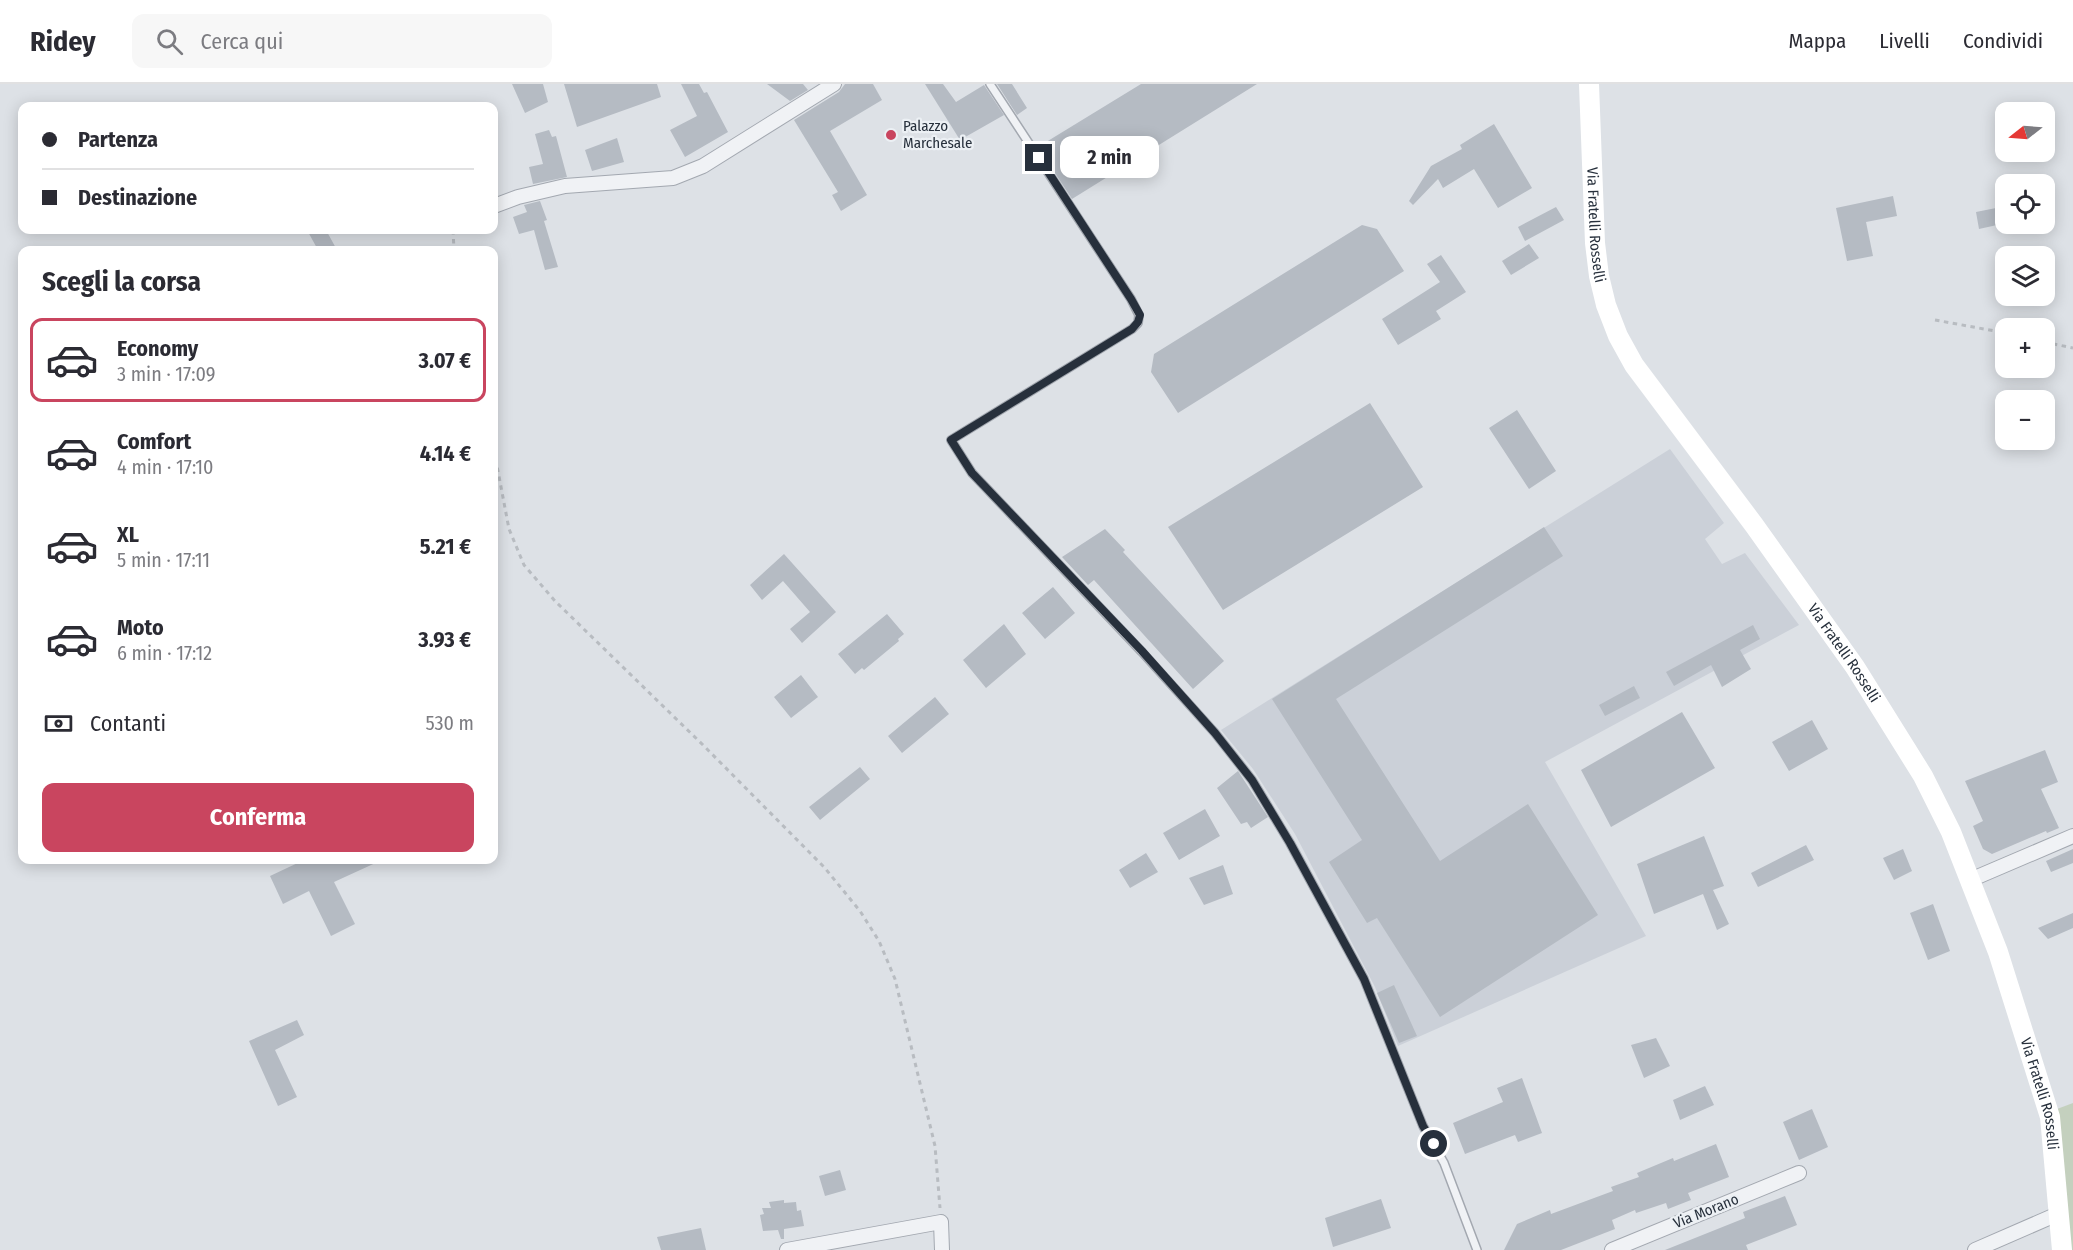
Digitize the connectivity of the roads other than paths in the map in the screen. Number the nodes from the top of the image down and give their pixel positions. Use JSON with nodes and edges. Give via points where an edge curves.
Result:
{"nodes":[{"id":1,"x":834,"y":84,"type":"edge"},
{"id":2,"x":990,"y":84,"type":"edge"},
{"id":3,"x":1589,"y":84,"type":"edge"},
{"id":4,"x":498,"y":204,"type":"edge"},
{"id":5,"x":2073,"y":836,"type":"edge"},
{"id":6,"x":1970,"y":880,"type":"junction"},
{"id":7,"x":1799,"y":1173,"type":"dead end"},
{"id":8,"x":2060,"y":1213,"type":"junction"},
{"id":9,"x":787,"y":1250,"type":"edge"},
{"id":10,"x":942,"y":1250,"type":"edge"},
{"id":11,"x":1477,"y":1250,"type":"edge"},
{"id":12,"x":1612,"y":1250,"type":"edge"},
{"id":13,"x":1975,"y":1250,"type":"edge"},
{"id":14,"x":2062,"y":1250,"type":"edge"}],
"edges":[{"from":1,"to":4,"type":"street","via":[[703,166],[673,178],[565,186]]},
{"from":2,"to":11,"type":"lane","via":[[1140,315],[1132,329],[951,440],[972,473],[1142,651],[1252,780],[1364,979],[1423,1126],[1444,1163]]},
{"from":3,"to":6,"type":"main road","name":"Via Fratelli Rosselli","via":[[1595,243],[1606,305],[1618,336],[1634,365],[1855,668],[1923,776]]},
{"from":5,"to":6,"type":"street"},
{"from":6,"to":8,"type":"main road","name":"Via Fratelli Rosselli","via":[[1998,952],[2050,1117]]},
{"from":7,"to":12,"type":"street","name":"Via Morano"},
{"from":8,"to":13,"type":"street"},
{"from":8,"to":14,"type":"main road","name":"Via Fratelli Rosselli"},
{"from":9,"to":10,"type":"street","via":[[941,1222]]}]}
